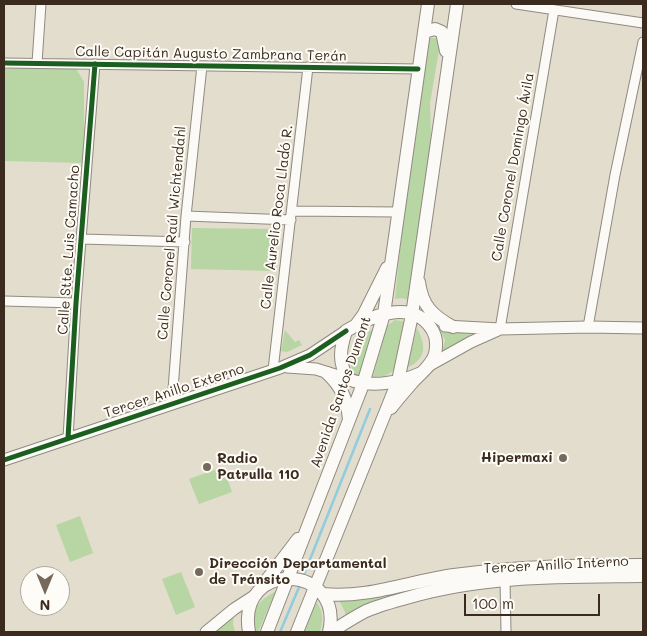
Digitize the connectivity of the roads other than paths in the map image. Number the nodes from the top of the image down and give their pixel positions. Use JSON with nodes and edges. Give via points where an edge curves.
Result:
{"nodes":[{"id":1,"x":41,"y":4,"type":"edge"},
{"id":2,"x":430,"y":4,"type":"edge"},
{"id":3,"x":457,"y":4,"type":"edge"},
{"id":4,"x":516,"y":4,"type":"edge"},
{"id":5,"x":554,"y":10,"type":"junction"},
{"id":6,"x":454,"y":22,"type":"junction"},
{"id":7,"x":643,"y":23,"type":"edge"},
{"id":8,"x":424,"y":32,"type":"junction"},
{"id":9,"x":643,"y":42,"type":"edge"},
{"id":10,"x":4,"y":63,"type":"edge"},
{"id":11,"x":37,"y":63,"type":"junction"},
{"id":12,"x":95,"y":64,"type":"junction"},
{"id":13,"x":202,"y":66,"type":"junction"},
{"id":14,"x":308,"y":67,"type":"junction"},
{"id":15,"x":418,"y":69,"type":"junction"},
{"id":16,"x":448,"y":71,"type":"junction"},
{"id":17,"x":398,"y":212,"type":"junction"},
{"id":18,"x":186,"y":216,"type":"junction"},
{"id":19,"x":292,"y":216,"type":"junction"},
{"id":20,"x":82,"y":239,"type":"junction"},
{"id":21,"x":185,"y":242,"type":"junction"},
{"id":22,"x":393,"y":258,"type":"junction"},
{"id":23,"x":418,"y":272,"type":"junction"},
{"id":24,"x":4,"y":301,"type":"edge"},
{"id":25,"x":76,"y":303,"type":"junction"},
{"id":26,"x":384,"y":314,"type":"junction"},
{"id":27,"x":412,"y":314,"type":"junction"},
{"id":28,"x":427,"y":323,"type":"junction"},
{"id":29,"x":453,"y":327,"type":"junction"},
{"id":30,"x":588,"y":327,"type":"junction"},
{"id":31,"x":351,"y":328,"type":"junction"},
{"id":32,"x":643,"y":328,"type":"edge"},
{"id":33,"x":500,"y":329,"type":"junction"},
{"id":34,"x":277,"y":369,"type":"junction"},
{"id":35,"x":425,"y":370,"type":"junction"},
{"id":36,"x":328,"y":372,"type":"junction"},
{"id":37,"x":348,"y":379,"type":"junction"},
{"id":38,"x":394,"y":382,"type":"junction"},
{"id":39,"x":366,"y":384,"type":"junction"},
{"id":40,"x":172,"y":403,"type":"junction"},
{"id":41,"x":384,"y":417,"type":"junction"},
{"id":42,"x":349,"y":420,"type":"junction"},
{"id":43,"x":68,"y":438,"type":"junction"},
{"id":44,"x":4,"y":460,"type":"edge"},
{"id":45,"x":310,"y":523,"type":"junction"},
{"id":46,"x":574,"y":565,"type":"junction"},
{"id":47,"x":643,"y":565,"type":"edge"},
{"id":48,"x":532,"y":566,"type":"junction"},
{"id":49,"x":643,"y":576,"type":"edge"},
{"id":50,"x":290,"y":578,"type":"junction"},
{"id":51,"x":545,"y":578,"type":"junction"},
{"id":52,"x":506,"y":579,"type":"junction"},
{"id":53,"x":423,"y":580,"type":"junction"},
{"id":54,"x":316,"y":588,"type":"junction"},
{"id":55,"x":257,"y":593,"type":"junction"},
{"id":56,"x":379,"y":606,"type":"junction"},
{"id":57,"x":206,"y":632,"type":"edge"},
{"id":58,"x":249,"y":632,"type":"edge"},
{"id":59,"x":267,"y":632,"type":"edge"},
{"id":60,"x":297,"y":632,"type":"edge"},
{"id":61,"x":330,"y":632,"type":"edge"},
{"id":62,"x":506,"y":632,"type":"edge"}],
"edges":[{"from":1,"to":11,"type":"street"},
{"from":2,"to":6,"type":"main road","via":[[435,22],[442,26]]},
{"from":2,"to":8,"type":"main road","name":"Avenida Santos Dumont"},
{"from":3,"to":6,"type":"main road"},
{"from":4,"to":5,"type":"street"},
{"from":5,"to":7,"type":"street"},
{"from":5,"to":33,"type":"street","name":"Calle Coronel Domingo Ávila"},
{"from":6,"to":16,"type":"main road"},
{"from":8,"to":15,"type":"main road","name":"Avenida Santos Dumont"},
{"from":8,"to":16,"type":"main road","via":[[435,29],[442,32]]},
{"from":9,"to":30,"type":"street"},
{"from":10,"to":11,"type":"street","name":"Calle Capitán Augusto Zambrana Terán"},
{"from":11,"to":12,"type":"street","name":"Calle Capitán Augusto Zambrana Terán"},
{"from":12,"to":13,"type":"street","name":"Calle Capitán Augusto Zambrana Terán"},
{"from":12,"to":20,"type":"street","name":"Calle Stte. Luis Camacho"},
{"from":13,"to":14,"type":"street","name":"Calle Capitán Augusto Zambrana Terán"},
{"from":13,"to":18,"type":"street","name":"Calle Coronel Raúl Wichtendahl"},
{"from":14,"to":15,"type":"street","name":"Calle Capitán Augusto Zambrana Terán"},
{"from":14,"to":19,"type":"street","name":"Calle Aurelio Roca Lladó R."},
{"from":15,"to":17,"type":"main road","name":"Avenida Santos Dumont"},
{"from":16,"to":23,"type":"main road"},
{"from":17,"to":19,"type":"street"},
{"from":17,"to":22,"type":"main road","name":"Avenida Santos Dumont"},
{"from":18,"to":19,"type":"street"},
{"from":18,"to":21,"type":"street","name":"Calle Coronel Raúl Wichtendahl"},
{"from":19,"to":34,"type":"street","name":"Calle Aurelio Roca Lladó R."},
{"from":20,"to":21,"type":"street"},
{"from":20,"to":25,"type":"street","name":"Calle Stte. Luis Camacho"},
{"from":21,"to":40,"type":"street","name":"Calle Coronel Raúl Wichtendahl"},
{"from":22,"to":26,"type":"main road","name":"Avenida Santos Dumont"},
{"from":22,"to":31,"type":"main road","via":[[372,299]]},
{"from":23,"to":27,"type":"main road"},
{"from":23,"to":29,"type":"main road","via":[[420,291],[427,306],[438,319]]},
{"from":24,"to":25,"type":"street"},
{"from":25,"to":43,"type":"street","name":"Calle Stte. Luis Camacho"},
{"from":26,"to":27,"type":"main road"},
{"from":26,"to":31,"type":"main road"},
{"from":26,"to":39,"type":"main road","name":"Avenida Santos Dumont"},
{"from":27,"to":28,"type":"main road"},
{"from":27,"to":38,"type":"main road"},
{"from":28,"to":29,"type":"street"},
{"from":28,"to":35,"type":"main road","via":[[434,334],[436,348]]},
{"from":29,"to":33,"type":"street"},
{"from":30,"to":32,"type":"street"},
{"from":30,"to":33,"type":"street"},
{"from":31,"to":34,"type":"street","name":"Tercer Anillo Externo","via":[[310,355]]},
{"from":31,"to":37,"type":"main road","via":[[341,346],[340,362]]},
{"from":33,"to":35,"type":"street","via":[[471,342]]},
{"from":34,"to":36,"type":"street","name":"Tercer Anillo Externo","via":[[304,367]]},
{"from":34,"to":40,"type":"street","name":"Tercer Anillo Externo"},
{"from":35,"to":38,"type":"main road"},
{"from":35,"to":41,"type":"main road"},
{"from":36,"to":37,"type":"street","name":"Tercer Anillo Externo"},
{"from":36,"to":42,"type":"main road","via":[[344,394]]},
{"from":37,"to":39,"type":"main road"},
{"from":38,"to":39,"type":"main road"},
{"from":38,"to":41,"type":"main road"},
{"from":39,"to":42,"type":"main road","name":"Avenida Santos Dumont"},
{"from":40,"to":43,"type":"street","name":"Tercer Anillo Externo"},
{"from":41,"to":54,"type":"main road"},
{"from":42,"to":45,"type":"main road","name":"Avenida Santos Dumont"},
{"from":43,"to":44,"type":"street","name":"Tercer Anillo Externo"},
{"from":45,"to":50,"type":"main road","name":"Avenida Santos Dumont"},
{"from":45,"to":55,"type":"main road"},
{"from":46,"to":47,"type":"main road","name":"Tercer Anillo Interno"},
{"from":46,"to":48,"type":"main road","name":"Tercer Anillo Interno"},
{"from":46,"to":51,"type":"main road","via":[[549,568]]},
{"from":48,"to":52,"type":"main road","via":[[530,575]]},
{"from":48,"to":53,"type":"main road","name":"Tercer Anillo Interno"},
{"from":49,"to":51,"type":"main road","name":"Tercer Anillo Interno"},
{"from":50,"to":54,"type":"main road","name":"Tercer Anillo Interno"},
{"from":50,"to":55,"type":"main road","via":[[274,580]]},
{"from":50,"to":59,"type":"main road","name":"Avenida Santos Dumont"},
{"from":51,"to":52,"type":"main road","name":"Tercer Anillo Interno"},
{"from":52,"to":56,"type":"main road","name":"Tercer Anillo Interno","via":[[424,593]]},
{"from":52,"to":62,"type":"street"},
{"from":53,"to":54,"type":"main road","name":"Tercer Anillo Interno","via":[[349,595]]},
{"from":53,"to":56,"type":"main road","via":[[376,596]]},
{"from":54,"to":60,"type":"main road"},
{"from":54,"to":61,"type":"main road","via":[[328,603]]},
{"from":55,"to":57,"type":"street"},
{"from":55,"to":58,"type":"main road","via":[[249,607]]},
{"from":56,"to":61,"type":"main road","name":"Tercer Anillo Interno"}]}
